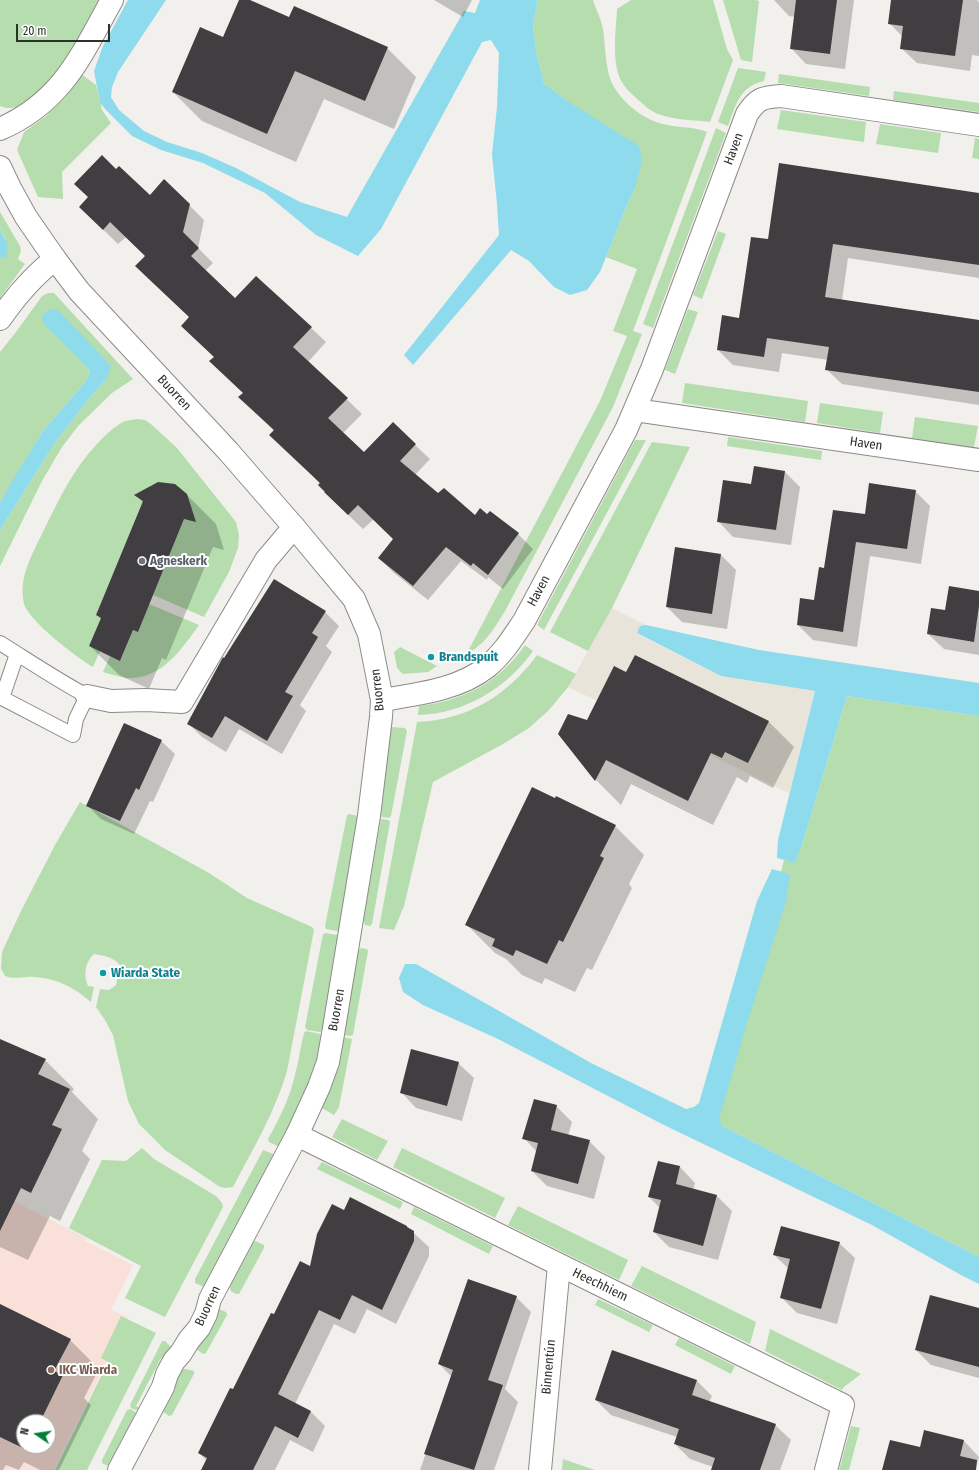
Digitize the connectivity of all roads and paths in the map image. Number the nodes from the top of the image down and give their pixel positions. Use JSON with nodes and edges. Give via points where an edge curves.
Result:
{"nodes":[{"id":1,"x":112,"y":0,"type":"edge"},
{"id":2,"x":979,"y":125,"type":"edge"},
{"id":3,"x":0,"y":129,"type":"edge"},
{"id":4,"x":0,"y":167,"type":"edge"},
{"id":5,"x":55,"y":259,"type":"junction"},
{"id":6,"x":0,"y":319,"type":"edge"},
{"id":7,"x":635,"y":410,"type":"junction"},
{"id":8,"x":979,"y":460,"type":"edge"},
{"id":9,"x":294,"y":527,"type":"junction"},
{"id":10,"x":0,"y":643,"type":"edge"},
{"id":11,"x":17,"y":654,"type":"junction"},
{"id":12,"x":87,"y":696,"type":"junction"},
{"id":13,"x":382,"y":700,"type":"junction"},
{"id":14,"x":297,"y":1134,"type":"junction"},
{"id":15,"x":559,"y":1265,"type":"junction"},
{"id":16,"x":119,"y":1470,"type":"edge"},
{"id":17,"x":540,"y":1470,"type":"edge"},
{"id":18,"x":826,"y":1470,"type":"edge"}],
"edges":[{"from":1,"to":3,"type":"street","via":[[81,57],[51,96],[13,123]]},
{"from":2,"to":7,"type":"street","name":"Haven","via":[[781,96],[762,98],[754,103],[747,114]]},
{"from":4,"to":5,"type":"street","name":"Buorren","via":[[26,217]]},
{"from":5,"to":6,"type":"street","via":[[32,278]]},
{"from":5,"to":9,"type":"street","name":"Buorren","via":[[80,291],[228,451]]},
{"from":7,"to":8,"type":"street","name":"Haven"},
{"from":7,"to":13,"type":"street","name":"Haven","via":[[508,646],[487,667],[447,687]]},
{"from":9,"to":12,"type":"street","via":[[266,560],[182,702],[111,701]]},
{"from":9,"to":13,"type":"street","name":"Buorren","via":[[354,599],[369,634]]},
{"from":10,"to":11,"type":"lane"},
{"from":11,"to":12,"type":"lane"},
{"from":11,"to":12,"type":"lane","via":[[2,698],[73,734],[76,719]]},
{"from":13,"to":14,"type":"street","name":"Buorren","via":[[370,816],[328,1062]]},
{"from":14,"to":15,"type":"street","name":"Heechhiem"},
{"from":14,"to":16,"type":"street","name":"Buorren","via":[[210,1299],[199,1328],[174,1361]]},
{"from":15,"to":17,"type":"street","name":"Binnentún"},
{"from":15,"to":18,"type":"street","name":"Heechhiem","via":[[843,1405]]}]}
